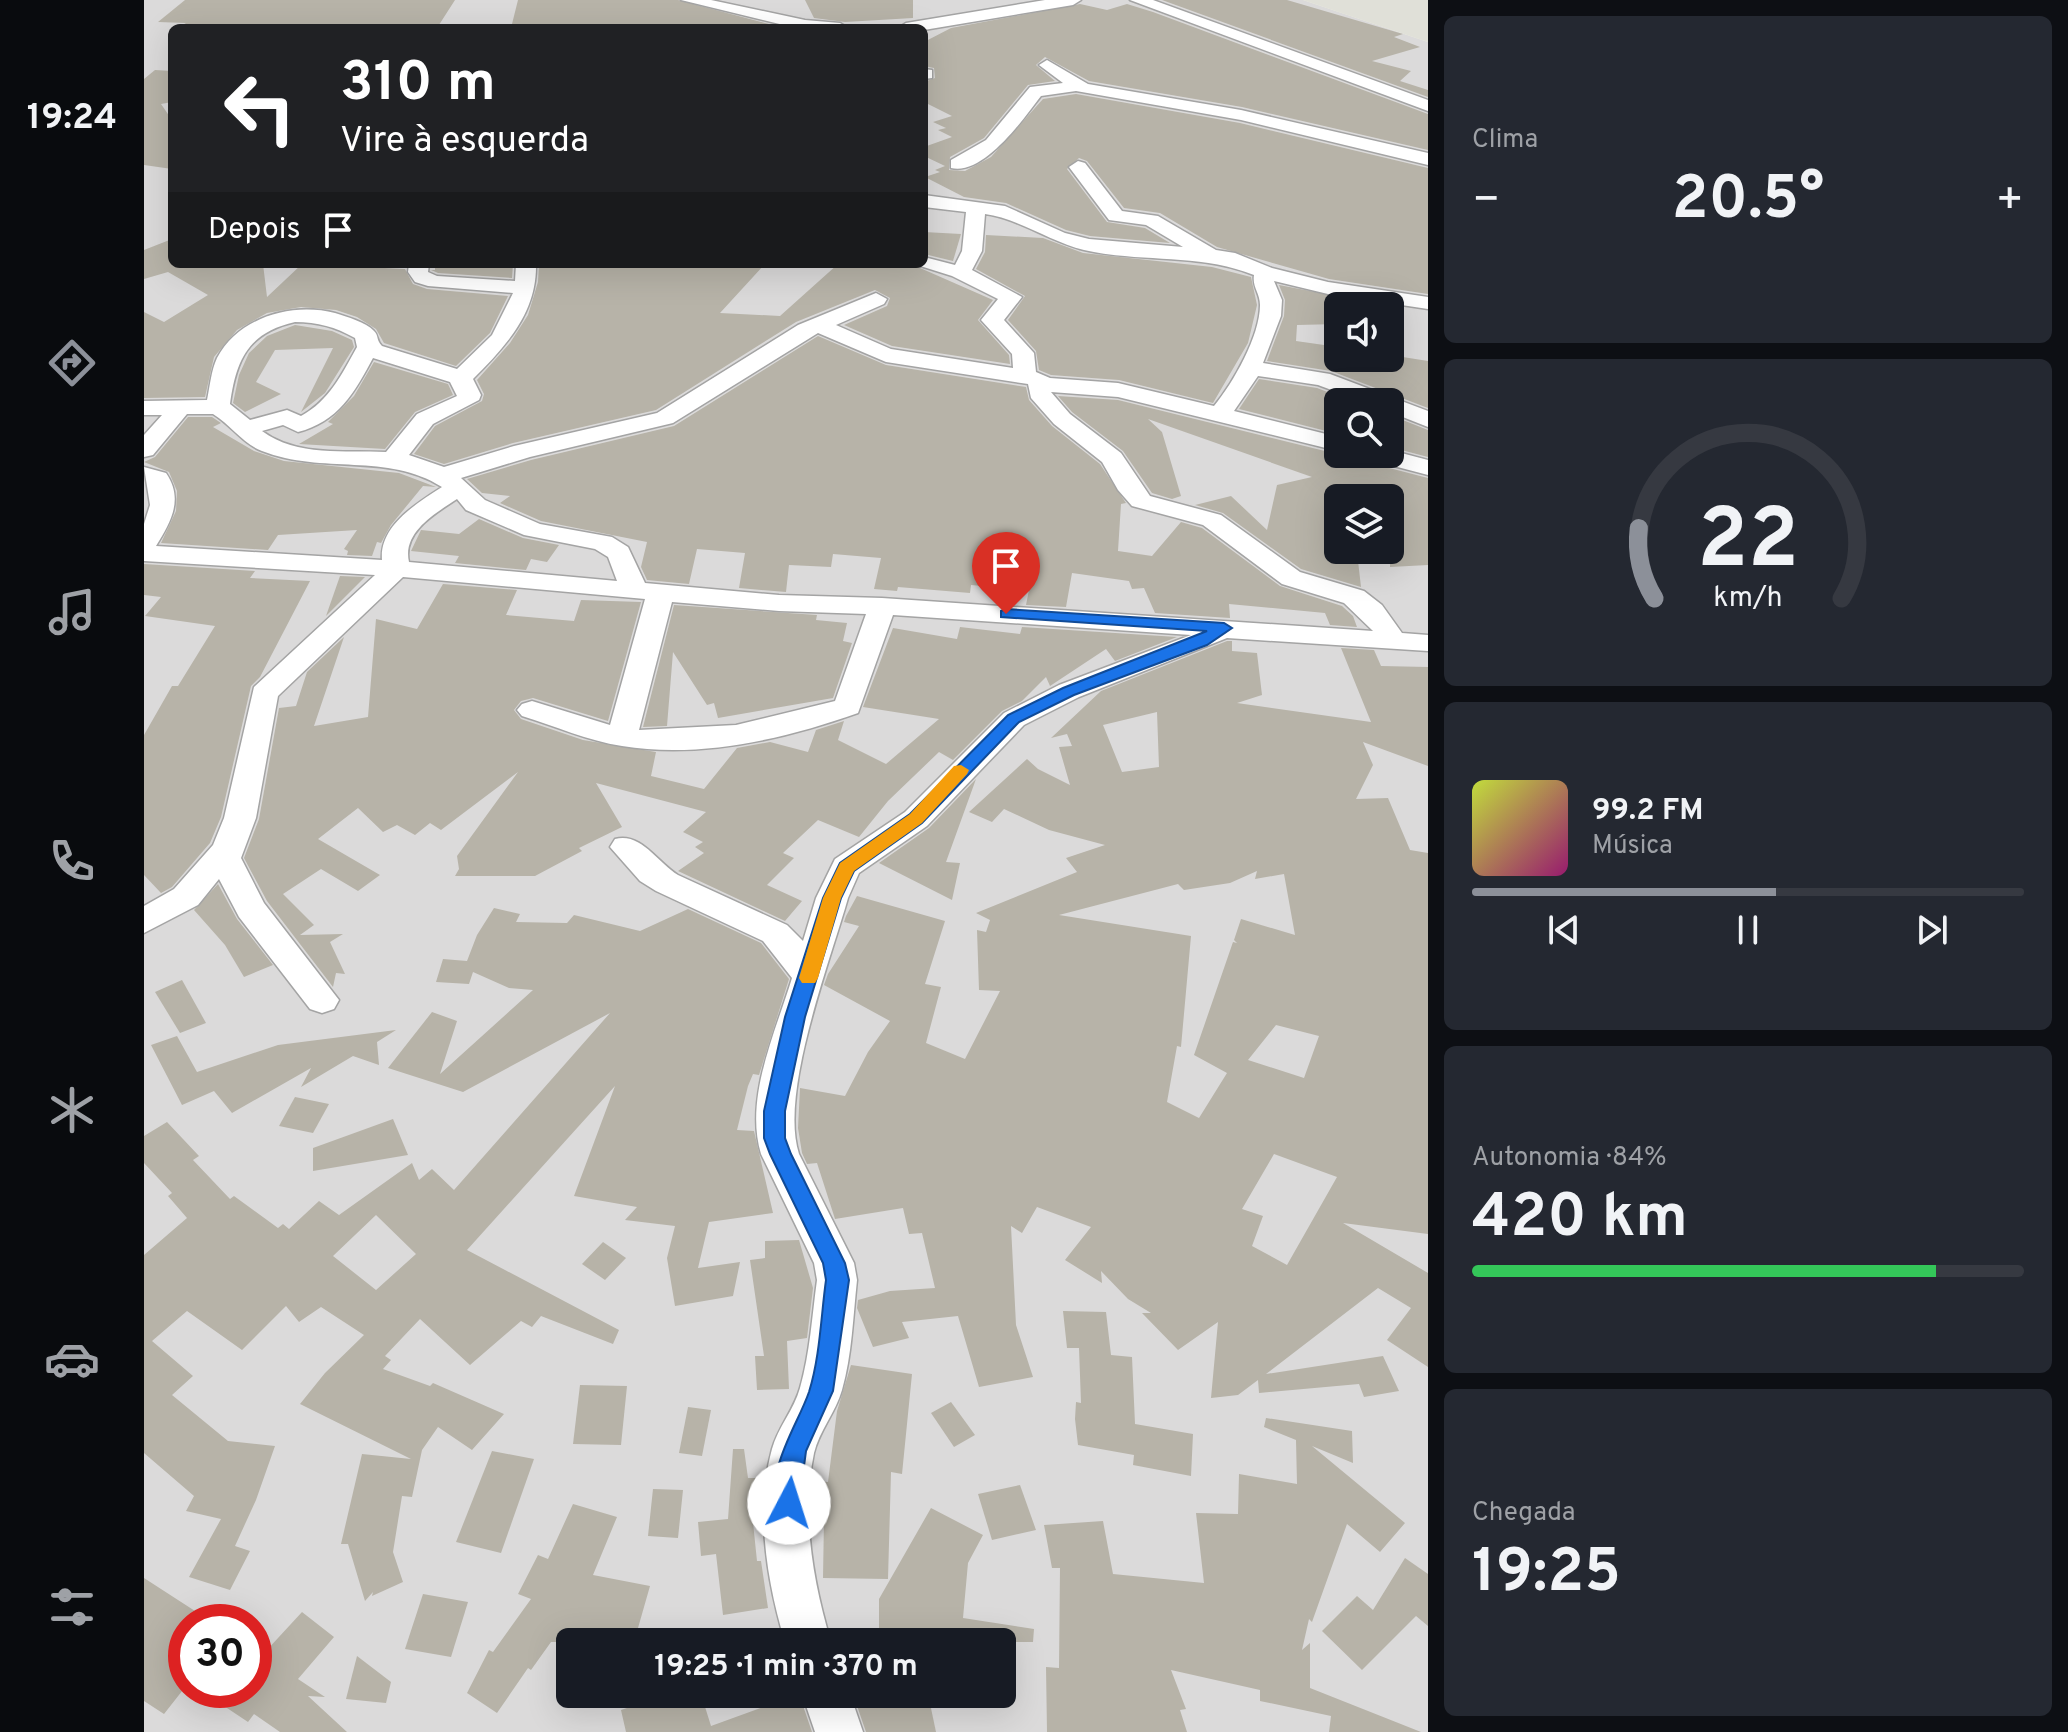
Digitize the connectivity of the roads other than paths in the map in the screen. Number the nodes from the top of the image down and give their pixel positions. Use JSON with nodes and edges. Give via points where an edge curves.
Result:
{"nodes":[{"id":1,"x":689,"y":0,"type":"edge"},
{"id":2,"x":1073,"y":0,"type":"edge"},
{"id":3,"x":1138,"y":0,"type":"edge"},
{"id":4,"x":780,"y":1,"type":"edge"},
{"id":5,"x":792,"y":21,"type":"junction"},
{"id":6,"x":813,"y":24,"type":"edge"},
{"id":7,"x":914,"y":24,"type":"edge"},
{"id":8,"x":1047,"y":65,"type":"dead end"},
{"id":9,"x":1077,"y":86,"type":"junction"},
{"id":10,"x":1428,"y":106,"type":"edge"},
{"id":11,"x":1428,"y":159,"type":"edge"},
{"id":12,"x":958,"y":164,"type":"dead end"},
{"id":13,"x":1078,"y":167,"type":"dead end"},
{"id":14,"x":928,"y":185,"type":"edge"},
{"id":15,"x":928,"y":206,"type":"edge"},
{"id":16,"x":977,"y":207,"type":"junction"},
{"id":17,"x":1214,"y":257,"type":"junction"},
{"id":18,"x":928,"y":264,"type":"edge"},
{"id":19,"x":418,"y":268,"type":"edge"},
{"id":20,"x":526,"y":268,"type":"edge"},
{"id":21,"x":959,"y":272,"type":"junction"},
{"id":22,"x":1265,"y":272,"type":"junction"},
{"id":23,"x":526,"y":288,"type":"junction"},
{"id":24,"x":876,"y":299,"type":"dead end"},
{"id":25,"x":1428,"y":303,"type":"edge"},
{"id":26,"x":821,"y":326,"type":"junction"},
{"id":27,"x":368,"y":347,"type":"junction"},
{"id":28,"x":1251,"y":368,"type":"junction"},
{"id":29,"x":461,"y":378,"type":"junction"},
{"id":30,"x":1033,"y":380,"type":"junction"},
{"id":31,"x":1347,"y":388,"type":"edge"},
{"id":32,"x":218,"y":407,"type":"junction"},
{"id":33,"x":144,"y":408,"type":"edge"},
{"id":34,"x":180,"y":408,"type":"junction"},
{"id":35,"x":1404,"y":410,"type":"edge"},
{"id":36,"x":1218,"y":416,"type":"junction"},
{"id":37,"x":1428,"y":420,"type":"edge"},
{"id":38,"x":246,"y":428,"type":"junction"},
{"id":39,"x":1324,"y":441,"type":"edge"},
{"id":40,"x":144,"y":450,"type":"edge"},
{"id":41,"x":391,"y":462,"type":"junction"},
{"id":42,"x":1404,"y":462,"type":"edge"},
{"id":43,"x":1428,"y":468,"type":"edge"},
{"id":44,"x":144,"y":474,"type":"edge"},
{"id":45,"x":450,"y":482,"type":"junction"},
{"id":46,"x":144,"y":544,"type":"edge"},
{"id":47,"x":144,"y":553,"type":"edge"},
{"id":48,"x":397,"y":569,"type":"junction"},
{"id":49,"x":647,"y":590,"type":"junction"},
{"id":50,"x":882,"y":606,"type":"junction"},
{"id":51,"x":1224,"y":628,"type":"junction"},
{"id":52,"x":1395,"y":642,"type":"junction"},
{"id":53,"x":1428,"y":643,"type":"edge"},
{"id":54,"x":532,"y":710,"type":"dead end"},
{"id":55,"x":622,"y":737,"type":"junction"},
{"id":56,"x":626,"y":847,"type":"dead end"},
{"id":57,"x":227,"y":849,"type":"junction"},
{"id":58,"x":144,"y":921,"type":"edge"},
{"id":59,"x":809,"y":977,"type":"junction"},
{"id":60,"x":322,"y":1000,"type":"dead end"},
{"id":61,"x":803,"y":1628,"type":"edge"},
{"id":62,"x":831,"y":1708,"type":"edge"},
{"id":63,"x":839,"y":1732,"type":"edge"}],
"edges":[{"from":1,"to":5,"type":"street"},
{"from":2,"to":7,"type":"street"},
{"from":3,"to":10,"type":"street"},
{"from":4,"to":5,"type":"street"},
{"from":5,"to":6,"type":"street"},
{"from":8,"to":9,"type":"street"},
{"from":9,"to":11,"type":"street","via":[[1241,115]]},
{"from":9,"to":12,"type":"street","via":[[1036,91],[993,144]]},
{"from":13,"to":17,"type":"street","via":[[1116,216],[1151,220]]},
{"from":14,"to":15,"type":"street","via":[[933,190]]},
{"from":15,"to":16,"type":"street"},
{"from":16,"to":17,"type":"street","via":[[1088,245]]},
{"from":16,"to":21,"type":"street","via":[[971,228],[974,250]]},
{"from":17,"to":22,"type":"street","via":[[1242,260]]},
{"from":18,"to":21,"type":"street"},
{"from":19,"to":23,"type":"street","via":[[422,278],[435,282]]},
{"from":20,"to":23,"type":"street"},
{"from":21,"to":30,"type":"street","via":[[1012,298],[992,320],[1023,353]]},
{"from":22,"to":25,"type":"street","via":[[1358,294]]},
{"from":22,"to":28,"type":"street","via":[[1263,283],[1272,309]]},
{"from":23,"to":29,"type":"street","via":[[502,338]]},
{"from":24,"to":26,"type":"street"},
{"from":26,"to":30,"type":"street","via":[[886,355]]},
{"from":26,"to":45,"type":"street","via":[[806,330],[665,418],[523,451]]},
{"from":27,"to":29,"type":"street","via":[[403,363]]},
{"from":27,"to":32,"type":"street","via":[[366,335],[349,324],[311,313],[266,322],[231,354]]},
{"from":27,"to":38,"type":"street","via":[[341,395],[316,417],[298,425],[287,417]]},
{"from":28,"to":31,"type":"street"},
{"from":28,"to":36,"type":"street"},
{"from":29,"to":41,"type":"street","via":[[467,400],[425,419]]},
{"from":30,"to":36,"type":"street","via":[[1118,390]]},
{"from":30,"to":52,"type":"street","via":[[1062,419],[1112,458],[1141,501],[1212,520],[1291,578],[1354,597]]},
{"from":32,"to":34,"type":"street"},
{"from":32,"to":38,"type":"street","via":[[237,416]]},
{"from":33,"to":34,"type":"street"},
{"from":34,"to":40,"type":"street"},
{"from":35,"to":37,"type":"street"},
{"from":36,"to":39,"type":"street"},
{"from":38,"to":41,"type":"street","via":[[255,438],[287,451]]},
{"from":41,"to":45,"type":"street","via":[[412,463]]},
{"from":42,"to":43,"type":"street"},
{"from":44,"to":46,"type":"street","via":[[157,478],[164,513]]},
{"from":45,"to":48,"type":"street","via":[[393,545]]},
{"from":45,"to":49,"type":"street","via":[[475,505],[508,522],[603,543],[619,553]]},
{"from":47,"to":48,"type":"street"},
{"from":48,"to":49,"type":"street"},
{"from":48,"to":57,"type":"street","via":[[264,693],[240,818]]},
{"from":49,"to":50,"type":"street","via":[[779,603]]},
{"from":49,"to":55,"type":"street"},
{"from":50,"to":51,"type":"street"},
{"from":50,"to":55,"type":"street","via":[[848,707],[817,720],[751,731]]},
{"from":51,"to":52,"type":"street"},
{"from":51,"to":59,"type":"street","via":[[1014,719],[916,819],[846,867]]},
{"from":52,"to":53,"type":"street"},
{"from":54,"to":55,"type":"street"},
{"from":56,"to":59,"type":"street","via":[[667,883],[775,933]]},
{"from":57,"to":58,"type":"street","via":[[186,897]]},
{"from":57,"to":60,"type":"street","via":[[225,858],[251,909]]},
{"from":59,"to":61,"type":"street","via":[[775,1111],[780,1154],[834,1263],[837,1280],[821,1391],[794,1451],[791,1555]]},
{"from":62,"to":63,"type":"street"}]}
